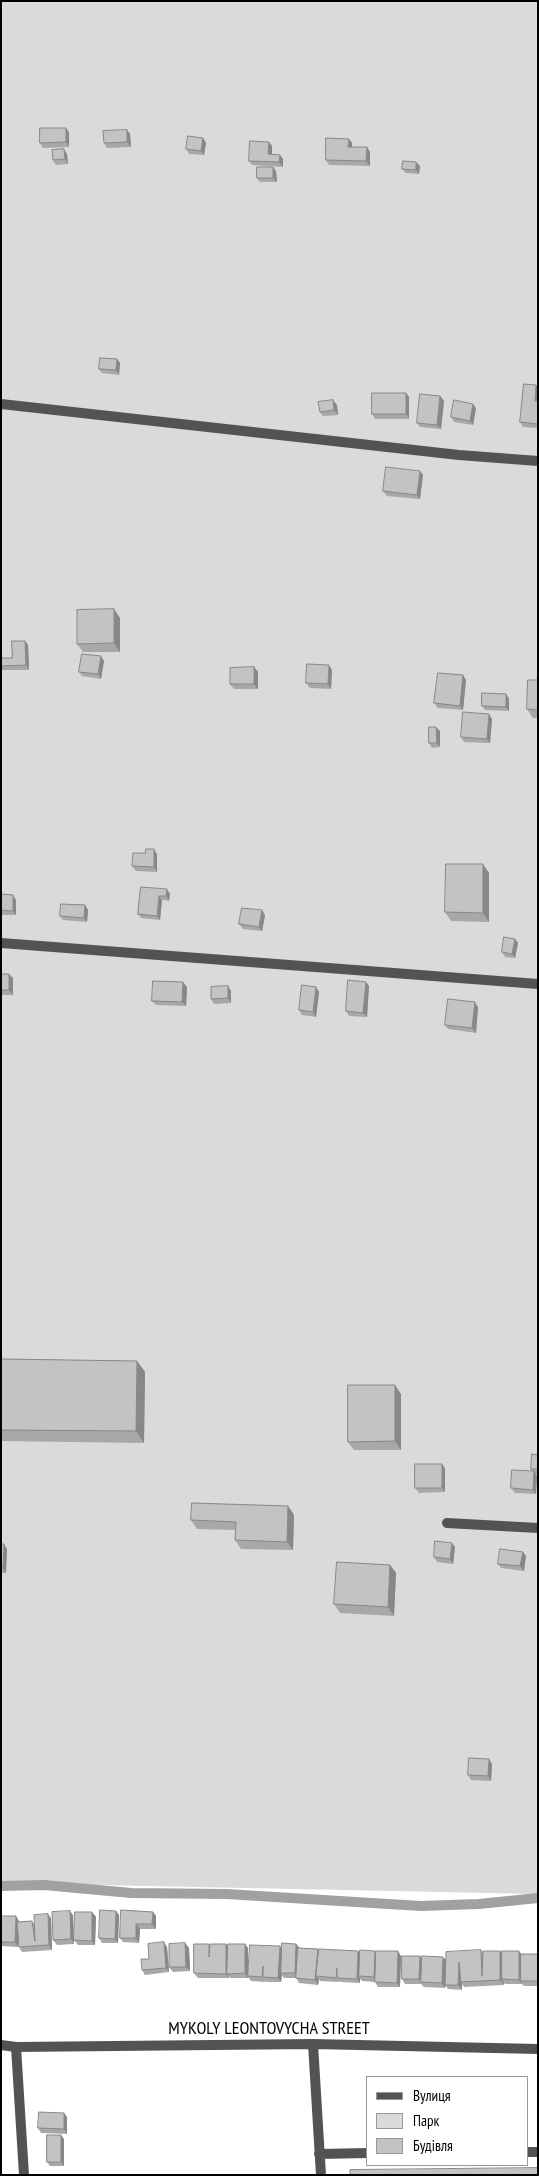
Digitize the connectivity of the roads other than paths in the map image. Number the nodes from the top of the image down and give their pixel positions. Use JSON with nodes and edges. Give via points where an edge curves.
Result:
{"nodes":[{"id":1,"x":1,"y":404,"type":"edge"},
{"id":2,"x":538,"y":461,"type":"edge"},
{"id":3,"x":1,"y":943,"type":"edge"},
{"id":4,"x":538,"y":984,"type":"edge"},
{"id":5,"x":447,"y":1523,"type":"dead end"},
{"id":6,"x":538,"y":1528,"type":"edge"},
{"id":7,"x":313,"y":2044,"type":"junction"},
{"id":8,"x":1,"y":2045,"type":"edge"},
{"id":9,"x":16,"y":2047,"type":"junction"},
{"id":10,"x":538,"y":2049,"type":"edge"},
{"id":11,"x":366,"y":2153,"type":"edge"},
{"id":12,"x":319,"y":2154,"type":"junction"},
{"id":13,"x":24,"y":2175,"type":"edge"},
{"id":14,"x":320,"y":2175,"type":"edge"}],
"edges":[{"from":1,"to":2,"type":"street"},
{"from":3,"to":4,"type":"street"},
{"from":5,"to":6,"type":"street"},
{"from":7,"to":9,"type":"street","name":"MYKOLY LEONTOVYCHA STREET"},
{"from":7,"to":10,"type":"street","name":"MYKOLY LEONTOVYCHA STREET"},
{"from":7,"to":12,"type":"street"},
{"from":8,"to":9,"type":"street","name":"MYKOLY LEONTOVYCHA STREET"},
{"from":9,"to":13,"type":"street"},
{"from":11,"to":12,"type":"street"},
{"from":12,"to":14,"type":"street"}]}
